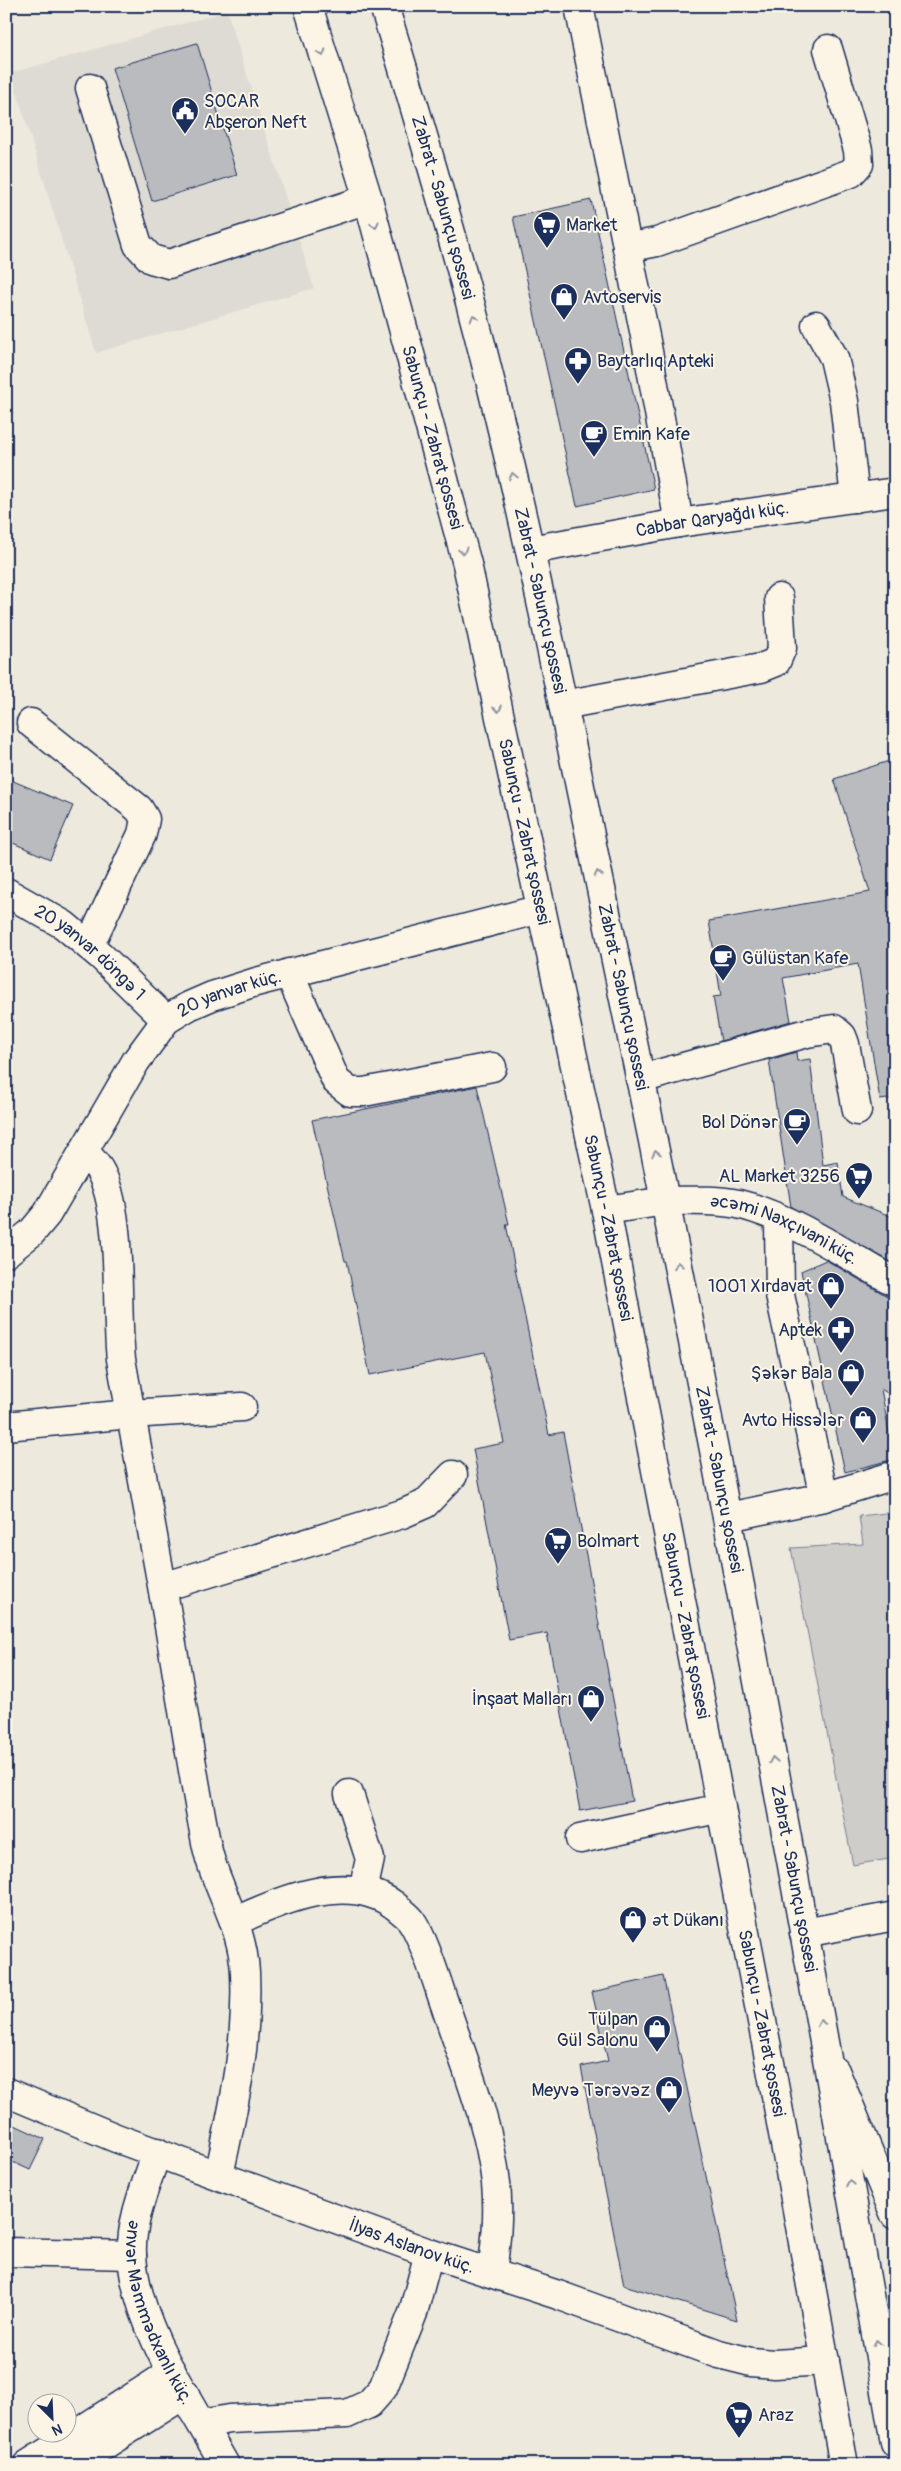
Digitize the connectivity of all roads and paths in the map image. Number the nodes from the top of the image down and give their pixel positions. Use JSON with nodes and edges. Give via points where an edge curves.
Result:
{"nodes":[{"id":1,"x":308,"y":6,"type":"edge"},
{"id":2,"x":384,"y":6,"type":"edge"},
{"id":3,"x":579,"y":6,"type":"edge"},
{"id":4,"x":828,"y":49,"type":"dead end"},
{"id":5,"x":90,"y":88,"type":"dead end"},
{"id":6,"x":368,"y":199,"type":"junction"},
{"id":7,"x":627,"y":248,"type":"junction"},
{"id":8,"x":816,"y":325,"type":"dead end"},
{"id":9,"x":895,"y":492,"type":"edge"},
{"id":10,"x":855,"y":498,"type":"junction"},
{"id":11,"x":679,"y":523,"type":"junction"},
{"id":12,"x":530,"y":550,"type":"junction"},
{"id":13,"x":779,"y":598,"type":"dead end"},
{"id":14,"x":563,"y":705,"type":"junction"},
{"id":15,"x":31,"y":723,"type":"dead end"},
{"id":16,"x":6,"y":892,"type":"edge"},
{"id":17,"x":541,"y":909,"type":"junction"},
{"id":18,"x":89,"y":946,"type":"junction"},
{"id":19,"x":290,"y":973,"type":"junction"},
{"id":20,"x":166,"y":1020,"type":"junction"},
{"id":21,"x":492,"y":1066,"type":"dead end"},
{"id":22,"x":640,"y":1079,"type":"junction"},
{"id":23,"x":857,"y":1111,"type":"dead end"},
{"id":24,"x":85,"y":1151,"type":"junction"},
{"id":25,"x":666,"y":1201,"type":"junction"},
{"id":26,"x":606,"y":1210,"type":"junction"},
{"id":27,"x":779,"y":1220,"type":"junction"},
{"id":28,"x":6,"y":1253,"type":"edge"},
{"id":29,"x":895,"y":1282,"type":"edge"},
{"id":30,"x":242,"y":1407,"type":"dead end"},
{"id":31,"x":130,"y":1414,"type":"junction"},
{"id":32,"x":6,"y":1426,"type":"edge"},
{"id":33,"x":453,"y":1475,"type":"dead end"},
{"id":34,"x":895,"y":1475,"type":"edge"},
{"id":35,"x":824,"y":1497,"type":"junction"},
{"id":36,"x":728,"y":1517,"type":"junction"},
{"id":37,"x":163,"y":1587,"type":"junction"},
{"id":38,"x":349,"y":1794,"type":"dead end"},
{"id":39,"x":721,"y":1808,"type":"junction"},
{"id":40,"x":580,"y":1838,"type":"dead end"},
{"id":41,"x":363,"y":1891,"type":"junction"},
{"id":42,"x":895,"y":1916,"type":"edge"},
{"id":43,"x":236,"y":1921,"type":"junction"},
{"id":44,"x":804,"y":1932,"type":"junction"},
{"id":45,"x":827,"y":2051,"type":"junction"},
{"id":46,"x":6,"y":2092,"type":"edge"},
{"id":47,"x":157,"y":2152,"type":"junction"},
{"id":48,"x":219,"y":2175,"type":"junction"},
{"id":49,"x":895,"y":2216,"type":"edge"},
{"id":50,"x":6,"y":2252,"type":"edge"},
{"id":51,"x":430,"y":2253,"type":"junction"},
{"id":52,"x":132,"y":2255,"type":"junction"},
{"id":53,"x":492,"y":2273,"type":"junction"},
{"id":54,"x":826,"y":2361,"type":"junction"},
{"id":55,"x":178,"y":2383,"type":"junction"},
{"id":56,"x":202,"y":2424,"type":"junction"},
{"id":57,"x":895,"y":2443,"type":"edge"},
{"id":58,"x":27,"y":2465,"type":"edge"},
{"id":59,"x":73,"y":2465,"type":"edge"},
{"id":60,"x":225,"y":2465,"type":"edge"},
{"id":61,"x":844,"y":2465,"type":"edge"}],
"edges":[{"from":1,"to":6,"type":"street","name":"Sabunçu - Zabrat şossesi","one_way":true},
{"from":12,"to":2,"type":"street","name":"Zabrat - Sabunçu şossesi","one_way":true,"via":[[487,366],[436,177]]},
{"from":3,"to":7,"type":"street"},
{"from":4,"to":7,"type":"street","via":[[858,150],[859,164],[851,173],[657,242]]},
{"from":5,"to":6,"type":"street","via":[[138,245],[151,259],[169,264]]},
{"from":6,"to":17,"type":"street","name":"Sabunçu - Zabrat şossesi","one_way":true,"via":[[467,564]]},
{"from":7,"to":11,"type":"street"},
{"from":8,"to":10,"type":"street","via":[[834,358],[844,401]]},
{"from":9,"to":10,"type":"street","name":"Cabbar Qaryağdı küç."},
{"from":10,"to":11,"type":"street","name":"Cabbar Qaryağdı küç."},
{"from":11,"to":12,"type":"street","name":"Cabbar Qaryağdı küç."},
{"from":12,"to":14,"type":"street","name":"Zabrat - Sabunçu şossesi"},
{"from":13,"to":14,"type":"street","via":[[782,648],[776,662],[761,668]]},
{"from":22,"to":14,"type":"street","name":"Zabrat - Sabunçu şossesi","one_way":true},
{"from":15,"to":18,"type":"street","via":[[139,808],[145,819],[142,834]]},
{"from":16,"to":18,"type":"street","name":"20 yanvar döngə 1","via":[[64,925]]},
{"from":17,"to":19,"type":"street","name":"20 yanvar küç."},
{"from":17,"to":26,"type":"street","name":"Sabunçu - Zabrat şossesi"},
{"from":18,"to":20,"type":"street","name":"20 yanvar döngə 1"},
{"from":19,"to":20,"type":"street","name":"20 yanvar küç.","via":[[212,996]]},
{"from":19,"to":21,"type":"street","via":[[336,1081],[350,1092],[364,1092]]},
{"from":20,"to":24,"type":"street","name":"20 yanvar küç.","via":[[136,1061]]},
{"from":22,"to":23,"type":"street","via":[[807,1033],[834,1029],[845,1044]]},
{"from":25,"to":22,"type":"street","name":"Zabrat - Sabunçu şossesi","one_way":true},
{"from":24,"to":28,"type":"street","name":"20 yanvar küç.","via":[[47,1214],[32,1232]]},
{"from":24,"to":31,"type":"street","via":[[99,1170],[113,1214],[117,1326]]},
{"from":25,"to":26,"type":"street","name":"Əcəmi Naxçıvani küç."},
{"from":25,"to":27,"type":"street","name":"Əcəmi Naxçıvani küç.","via":[[708,1200],[738,1204]]},
{"from":36,"to":25,"type":"street","name":"Zabrat - Sabunçu şossesi","one_way":true},
{"from":26,"to":39,"type":"street","name":"Sabunçu - Zabrat şossesi"},
{"from":27,"to":29,"type":"street","name":"Əcəmi Naxçıvani küç."},
{"from":27,"to":35,"type":"street","via":[[780,1295]]},
{"from":30,"to":31,"type":"street"},
{"from":31,"to":32,"type":"street"},
{"from":31,"to":37,"type":"street"},
{"from":33,"to":37,"type":"street","via":[[425,1504],[402,1514]]},
{"from":34,"to":35,"type":"street"},
{"from":35,"to":36,"type":"street"},
{"from":44,"to":36,"type":"street","name":"Zabrat - Sabunçu şossesi","one_way":true},
{"from":37,"to":43,"type":"street","via":[[205,1840],[220,1888]]},
{"from":38,"to":41,"type":"street","via":[[370,1859]]},
{"from":39,"to":40,"type":"street"},
{"from":39,"to":54,"type":"street","name":"Sabunçu - Zabrat şossesi"},
{"from":41,"to":43,"type":"street","via":[[336,1890],[294,1897]]},
{"from":41,"to":53,"type":"street","via":[[393,1904],[411,1921],[432,1966],[483,2118],[496,2182],[499,2224]]},
{"from":42,"to":44,"type":"street"},
{"from":43,"to":48,"type":"street","via":[[244,1947],[243,2052]]},
{"from":45,"to":44,"type":"street","name":"Zabrat - Sabunçu şossesi","one_way":true},
{"from":45,"to":49,"type":"street"},
{"from":57,"to":45,"type":"street","name":"Zabrat - Sabunçu şossesi","one_way":true},
{"from":46,"to":47,"type":"street","name":"İlyas Aslanov küç."},
{"from":47,"to":48,"type":"street","name":"İlyas Aslanov küç."},
{"from":47,"to":52,"type":"street","name":"Ənvər Məmmədxanlı küç.","via":[[139,2206]]},
{"from":48,"to":51,"type":"street","name":"İlyas Aslanov küç."},
{"from":50,"to":52,"type":"street"},
{"from":51,"to":53,"type":"street","name":"İlyas Aslanov küç."},
{"from":51,"to":56,"type":"street","via":[[413,2313],[383,2388],[369,2404],[347,2414],[229,2419]]},
{"from":52,"to":55,"type":"street","name":"Ənvər Məmmədxanlı küç.","via":[[137,2287],[151,2328]]},
{"from":53,"to":54,"type":"street","name":"İlyas Aslanov küç.","via":[[719,2354],[774,2364]]},
{"from":54,"to":61,"type":"street","name":"Sabunçu - Zabrat şossesi"},
{"from":55,"to":56,"type":"street","name":"Ənvər Məmmədxanlı küç."},
{"from":55,"to":58,"type":"street"},
{"from":55,"to":59,"type":"street"},
{"from":56,"to":60,"type":"street","name":"Ənvər Məmmədxanlı küç."}]}
